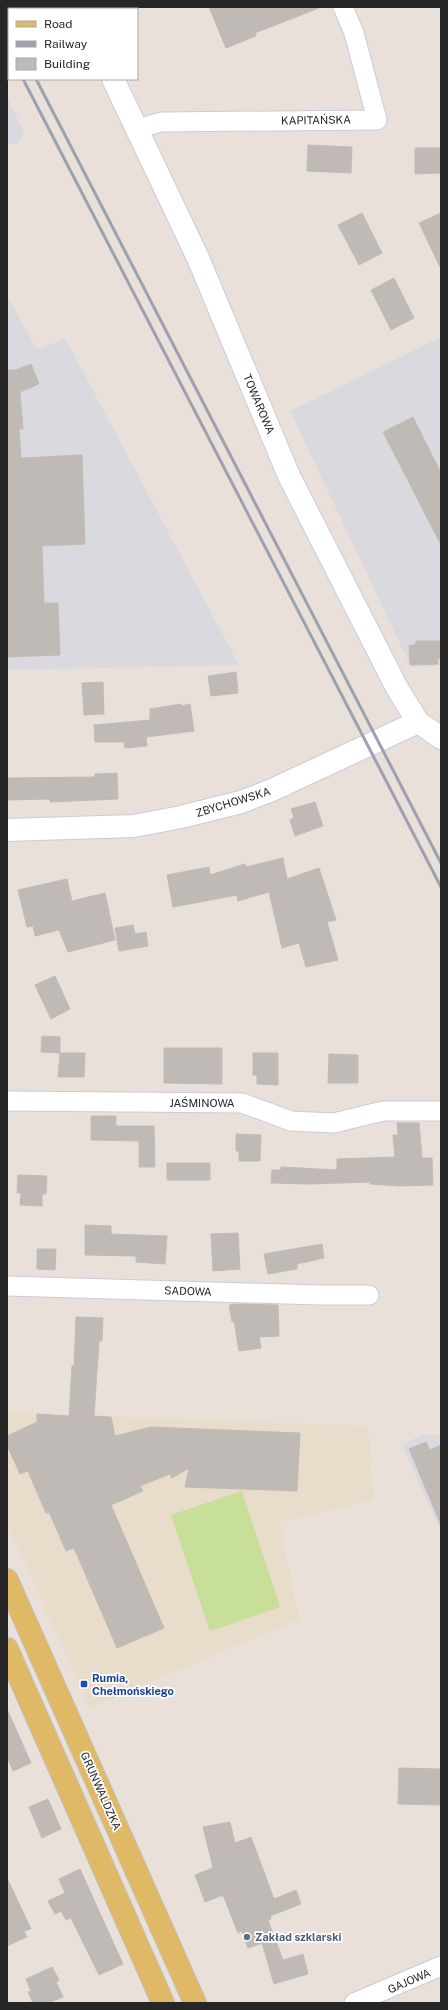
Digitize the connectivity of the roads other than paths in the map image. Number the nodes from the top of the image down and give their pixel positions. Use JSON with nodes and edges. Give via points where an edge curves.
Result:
{"nodes":[{"id":1,"x":343,"y":7,"type":"edge"},
{"id":2,"x":113,"y":80,"type":"edge"},
{"id":3,"x":137,"y":129,"type":"junction"},
{"id":4,"x":418,"y":722,"type":"junction"},
{"id":5,"x":441,"y":738,"type":"edge"},
{"id":6,"x":7,"y":830,"type":"edge"},
{"id":7,"x":7,"y":1101,"type":"edge"},
{"id":8,"x":441,"y":1111,"type":"edge"},
{"id":9,"x":7,"y":1286,"type":"edge"},
{"id":10,"x":369,"y":1295,"type":"dead end"},
{"id":11,"x":7,"y":1580,"type":"edge"},
{"id":12,"x":7,"y":1649,"type":"edge"},
{"id":13,"x":441,"y":1966,"type":"edge"},
{"id":14,"x":365,"y":2001,"type":"edge"},
{"id":15,"x":163,"y":2003,"type":"edge"},
{"id":16,"x":195,"y":2003,"type":"edge"}],
"edges":[{"from":1,"to":3,"type":"street","name":"KAPITAŃSKA","via":[[354,33],[377,120],[161,122]]},
{"from":2,"to":3,"type":"street","name":"TOWAROWA"},
{"from":3,"to":4,"type":"street","name":"TOWAROWA","via":[[198,258],[289,476],[397,688]]},
{"from":4,"to":5,"type":"street"},
{"from":4,"to":6,"type":"street","name":"ZBYCHOWSKA","via":[[241,802],[134,826]]},
{"from":7,"to":8,"type":"street","name":"JAŚMINOWA","via":[[242,1103],[291,1121],[334,1123],[383,1111]]},
{"from":9,"to":10,"type":"street","name":"SADOWA"},
{"from":11,"to":16,"type":"main road","name":"GRUNWALDZKA"},
{"from":12,"to":15,"type":"main road"},
{"from":13,"to":14,"type":"street","name":"GAJOWA"}]}
